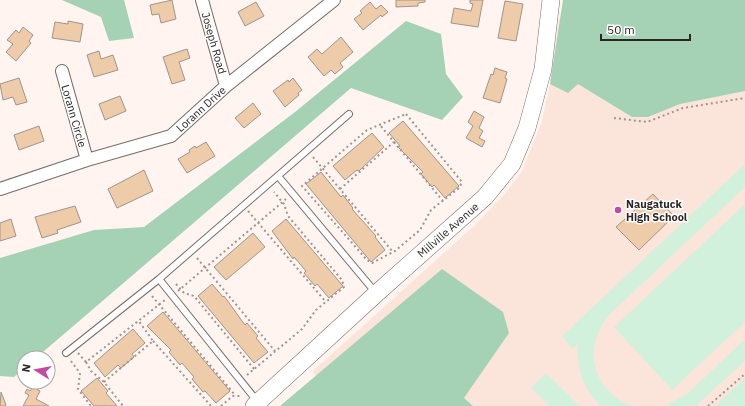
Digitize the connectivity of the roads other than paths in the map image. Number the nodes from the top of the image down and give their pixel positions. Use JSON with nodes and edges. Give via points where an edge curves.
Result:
{"nodes":[{"id":1,"x":202,"y":0,"type":"edge"},
{"id":2,"x":334,"y":0,"type":"edge"},
{"id":3,"x":551,"y":0,"type":"edge"},
{"id":4,"x":62,"y":71,"type":"dead end"},
{"id":5,"x":226,"y":86,"type":"junction"},
{"id":6,"x":350,"y":114,"type":"dead end"},
{"id":7,"x":87,"y":160,"type":"junction"},
{"id":8,"x":278,"y":176,"type":"junction"},
{"id":9,"x":0,"y":189,"type":"edge"},
{"id":10,"x":159,"y":279,"type":"junction"},
{"id":11,"x":377,"y":293,"type":"junction"},
{"id":12,"x":66,"y":353,"type":"road end"},
{"id":13,"x":256,"y":404,"type":"edge"}],
"edges":[{"from":1,"to":5,"type":"street","name":"Joseph Road"},
{"from":2,"to":5,"type":"street","name":"Lorann Drive"},
{"from":3,"to":11,"type":"street","name":"Millville Avenue","via":[[543,69],[527,128],[512,164],[486,197]]},
{"from":4,"to":7,"type":"street","name":"Lorann Circle"},
{"from":5,"to":7,"type":"street","name":"Lorann Drive","via":[[171,136]]},
{"from":6,"to":8,"type":"lane"},
{"from":7,"to":9,"type":"street","name":"Lorann Drive"},
{"from":8,"to":10,"type":"lane"},
{"from":8,"to":11,"type":"lane"},
{"from":10,"to":12,"type":"lane"},
{"from":10,"to":13,"type":"lane","via":[[245,385]]},
{"from":11,"to":13,"type":"street","name":"Millville Avenue"}]}
